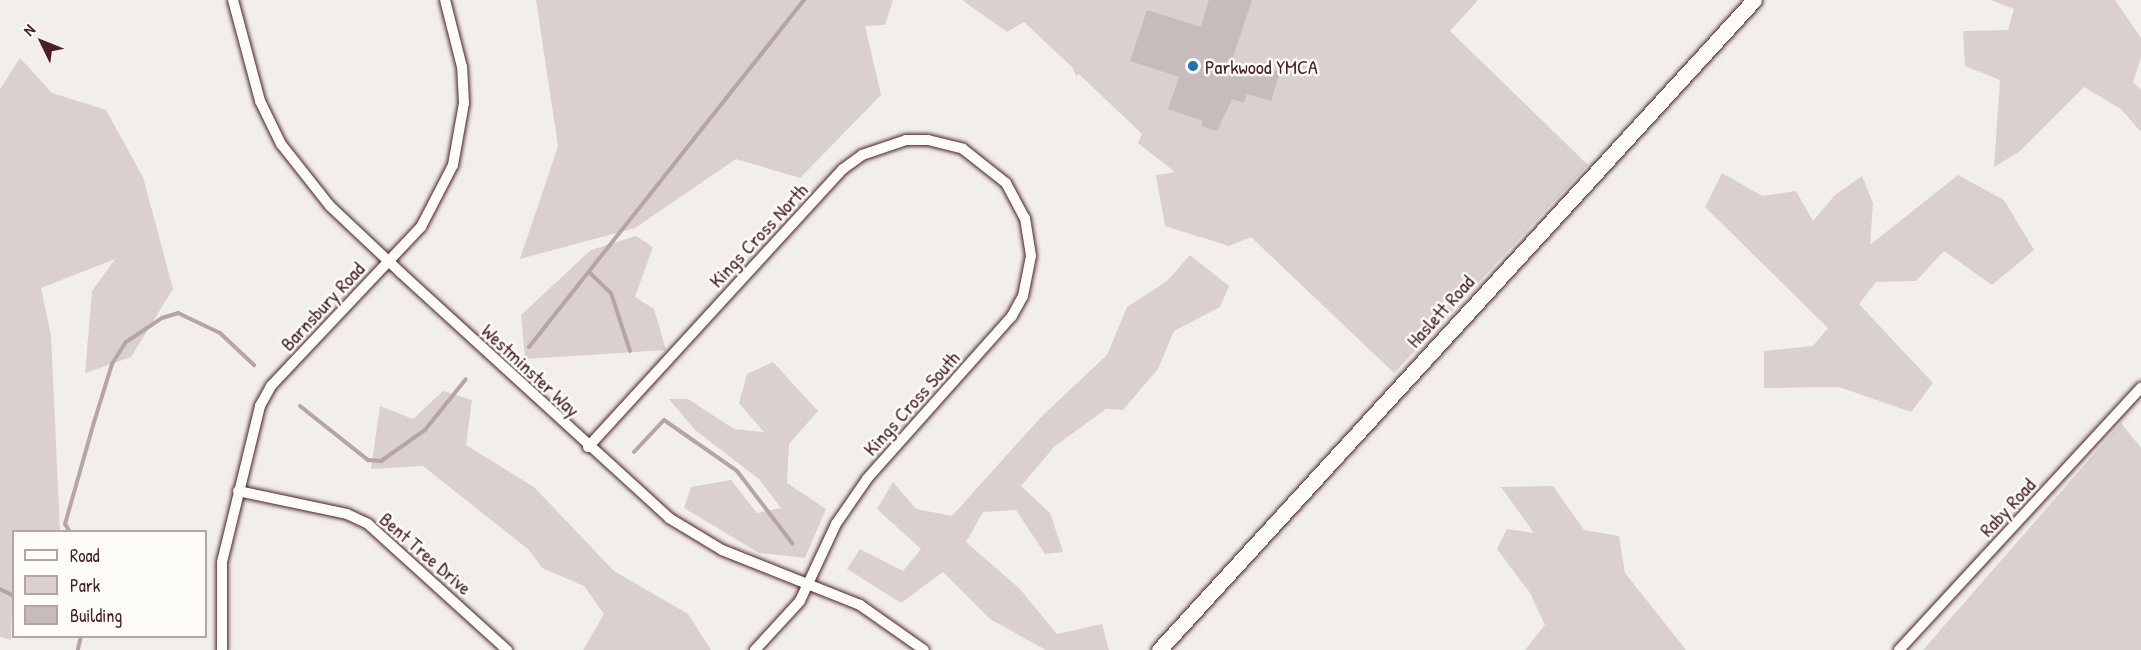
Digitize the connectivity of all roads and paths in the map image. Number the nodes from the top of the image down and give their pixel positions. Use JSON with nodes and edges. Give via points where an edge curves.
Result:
{"nodes":[{"id":1,"x":233,"y":0,"type":"edge"},
{"id":2,"x":445,"y":0,"type":"edge"},
{"id":3,"x":1754,"y":0,"type":"edge"},
{"id":4,"x":994,"y":169,"type":"joint"},
{"id":5,"x":389,"y":262,"type":"junction"},
{"id":6,"x":2141,"y":388,"type":"edge"},
{"id":7,"x":588,"y":447,"type":"junction"},
{"id":8,"x":238,"y":491,"type":"junction"},
{"id":9,"x":808,"y":584,"type":"junction"},
{"id":10,"x":222,"y":650,"type":"edge"},
{"id":11,"x":507,"y":650,"type":"edge"},
{"id":12,"x":755,"y":650,"type":"edge"},
{"id":13,"x":924,"y":650,"type":"edge"},
{"id":14,"x":1159,"y":650,"type":"edge"},
{"id":15,"x":1899,"y":650,"type":"edge"}],
"edges":[{"from":1,"to":5,"type":"street","name":"Westminster Way","via":[[260,101],[281,144],[330,206]]},
{"from":2,"to":5,"type":"street","name":"Barnsbury Road","via":[[462,67],[462,130],[440,197],[421,227]]},
{"from":3,"to":14,"type":"main road","name":"Haslett Road"},
{"from":4,"to":7,"type":"street","name":"Kings Cross North","via":[[963,149],[928,141],[906,140],[862,155],[843,169]]},
{"from":4,"to":9,"type":"street","name":"Kings Cross South","via":[[1025,218],[1030,256],[1023,296],[997,335],[850,501]]},
{"from":5,"to":7,"type":"street","name":"Westminster Way"},
{"from":5,"to":8,"type":"street","name":"Barnsbury Road","via":[[265,395]]},
{"from":6,"to":15,"type":"street","name":"Raby Road"},
{"from":7,"to":9,"type":"street","name":"Westminster Way","via":[[645,500],[691,534]]},
{"from":8,"to":10,"type":"street","name":"Barnsbury Road","via":[[220,581]]},
{"from":8,"to":11,"type":"street","name":"Bent Tree Drive","via":[[347,514],[368,524]]},
{"from":9,"to":12,"type":"street","name":"Kings Cross South","via":[[779,628]]},
{"from":9,"to":13,"type":"street","name":"Westminster Way","via":[[885,619]]}]}
